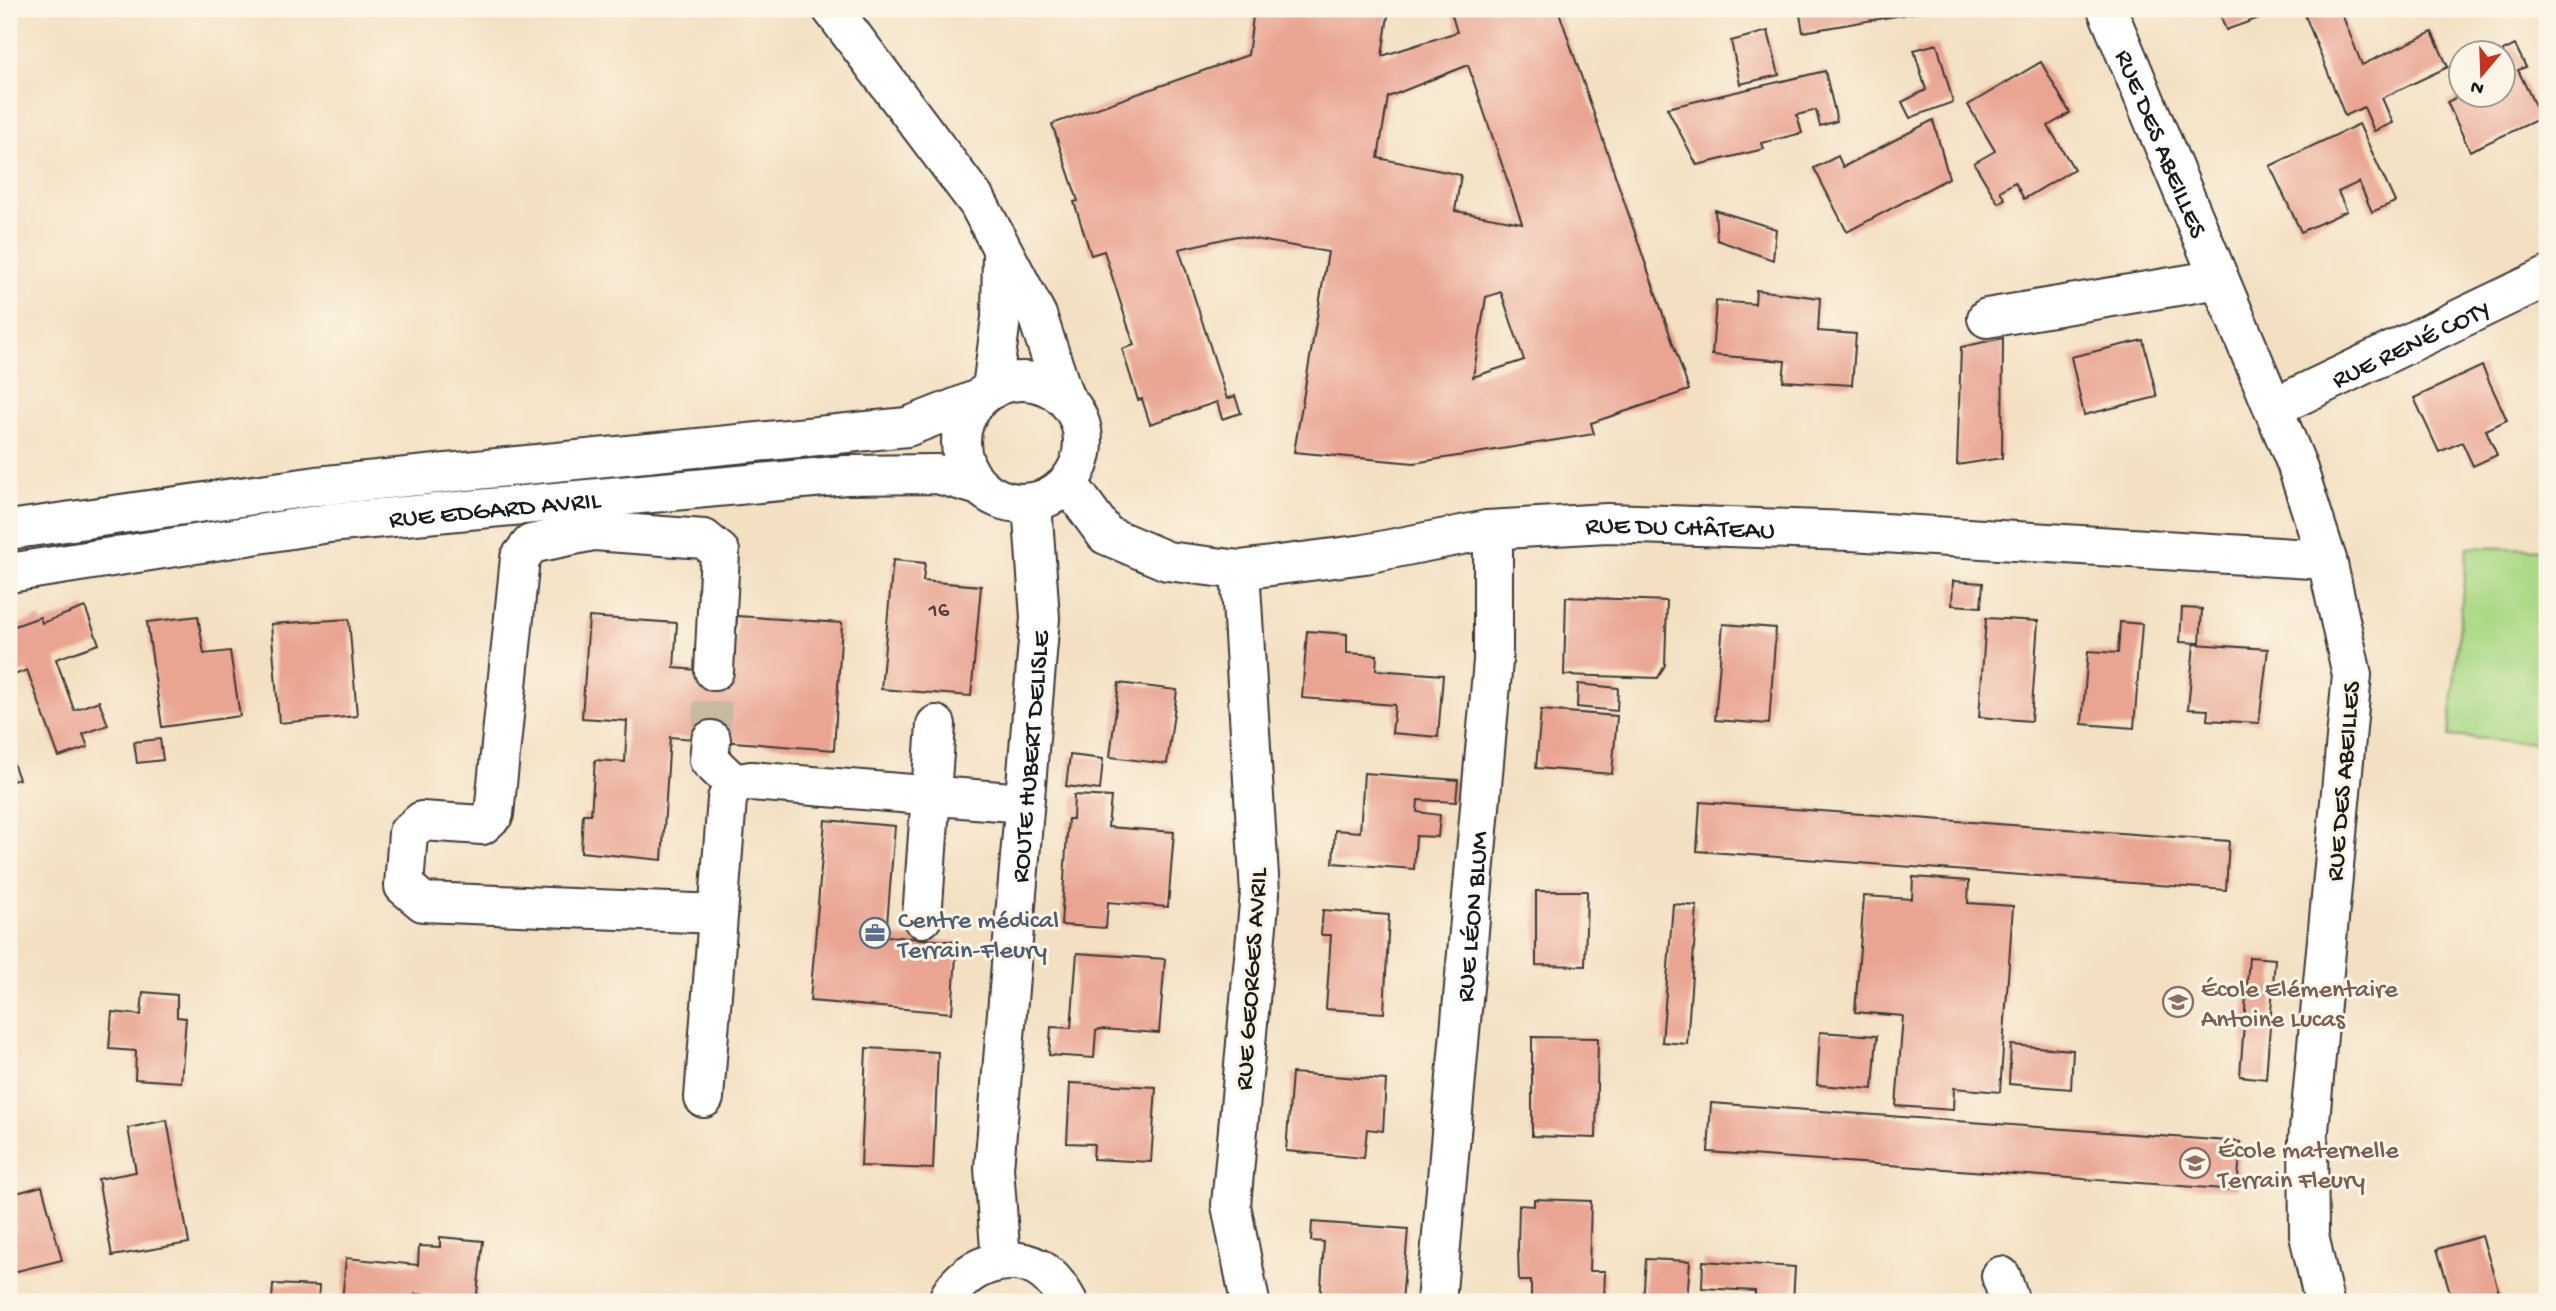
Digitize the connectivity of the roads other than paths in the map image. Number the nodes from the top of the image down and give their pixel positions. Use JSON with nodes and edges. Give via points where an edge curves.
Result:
{"nodes":[{"id":1,"x":832,"y":9,"type":"edge"},
{"id":2,"x":2107,"y":9,"type":"edge"},
{"id":3,"x":1002,"y":249,"type":"junction"},
{"id":4,"x":2547,"y":277,"type":"edge"},
{"id":5,"x":2219,"y":279,"type":"junction"},
{"id":6,"x":1987,"y":318,"type":"dead end"},
{"id":7,"x":984,"y":395,"type":"junction"},
{"id":8,"x":1064,"y":397,"type":"junction"},
{"id":9,"x":2273,"y":408,"type":"junction"},
{"id":10,"x":1068,"y":483,"type":"junction"},
{"id":11,"x":980,"y":486,"type":"junction"},
{"id":12,"x":1032,"y":503,"type":"junction"},
{"id":13,"x":9,"y":530,"type":"edge"},
{"id":14,"x":1487,"y":530,"type":"junction"},
{"id":15,"x":2327,"y":560,"type":"junction"},
{"id":16,"x":1240,"y":570,"type":"junction"},
{"id":17,"x":9,"y":573,"type":"edge"},
{"id":18,"x":714,"y":671,"type":"tunnel mouth"},
{"id":19,"x":936,"y":725,"type":"dead end"},
{"id":20,"x":711,"y":740,"type":"tunnel mouth"},
{"id":21,"x":734,"y":784,"type":"junction"},
{"id":22,"x":930,"y":796,"type":"junction"},
{"id":23,"x":1024,"y":803,"type":"junction"},
{"id":24,"x":718,"y":914,"type":"junction"},
{"id":25,"x":922,"y":918,"type":"dead end"},
{"id":26,"x":704,"y":1098,"type":"dead end"},
{"id":27,"x":1001,"y":1261,"type":"junction"},
{"id":28,"x":947,"y":1302,"type":"edge"},
{"id":29,"x":1068,"y":1302,"type":"edge"},
{"id":30,"x":1250,"y":1302,"type":"edge"},
{"id":31,"x":1436,"y":1302,"type":"edge"},
{"id":32,"x":2324,"y":1302,"type":"edge"}],
"edges":[{"from":1,"to":3,"type":"street","via":[[978,202]]},
{"from":2,"to":5,"type":"street","name":"RUE DES ABEILLES"},
{"from":3,"to":7,"type":"street","via":[[1001,318]]},
{"from":3,"to":8,"type":"street","via":[[1037,315]]},
{"from":4,"to":9,"type":"street","name":"RUE RENÉ COTY"},
{"from":5,"to":6,"type":"street"},
{"from":5,"to":9,"type":"street","name":"RUE DES ABEILLES"},
{"from":7,"to":8,"type":"street","via":[[1009,382],[1029,381]]},
{"from":7,"to":11,"type":"street","via":[[961,434],[968,471]]},
{"from":7,"to":13,"type":"street","name":"RUE EDGARD AVRIL","via":[[907,427],[317,486]]},
{"from":8,"to":10,"type":"street","via":[[1083,429],[1081,458]]},
{"from":9,"to":15,"type":"street","name":"RUE DES ABEILLES"},
{"from":10,"to":12,"type":"street"},
{"from":10,"to":16,"type":"street","name":"RUE DU CHÂTEAU","via":[[1105,535],[1167,561]]},
{"from":11,"to":12,"type":"street","via":[[996,497]]},
{"from":11,"to":17,"type":"street","name":"RUE EDGARD AVRIL","via":[[937,474],[846,475],[329,523]]},
{"from":12,"to":23,"type":"street","name":"ROUTE HUBERT DELISLE","via":[[1040,618]]},
{"from":14,"to":15,"type":"street","name":"RUE DU CHÂTEAU","via":[[1608,523],[1723,526]]},
{"from":14,"to":16,"type":"street","name":"RUE DU CHÂTEAU","via":[[1365,554]]},
{"from":14,"to":31,"type":"street","name":"RUE LÉON BLUM","via":[[1493,548],[1493,661]]},
{"from":15,"to":32,"type":"street","name":"RUE DES ABEILLES","via":[[2352,675],[2308,1141],[2309,1235]]},
{"from":16,"to":30,"type":"street","name":"RUE GEORGES AVRIL","via":[[1260,893],[1231,1205]]},
{"from":18,"to":24,"type":"street","via":[[720,552],[704,539],[594,531],[531,544],[520,558],[494,814],[482,825],[422,821],[408,833],[404,886],[423,902]]},
{"from":19,"to":22,"type":"street"},
{"from":20,"to":21,"type":"street","via":[[709,760]]},
{"from":21,"to":22,"type":"street","via":[[751,781]]},
{"from":21,"to":24,"type":"street","via":[[727,799]]},
{"from":22,"to":23,"type":"street"},
{"from":22,"to":25,"type":"street"},
{"from":23,"to":27,"type":"street","name":"ROUTE HUBERT DELISLE","via":[[994,1168]]},
{"from":24,"to":26,"type":"street"},
{"from":27,"to":28,"type":"street","via":[[981,1266],[963,1278]]},
{"from":27,"to":29,"type":"street","via":[[1023,1262],[1042,1271]]}]}
